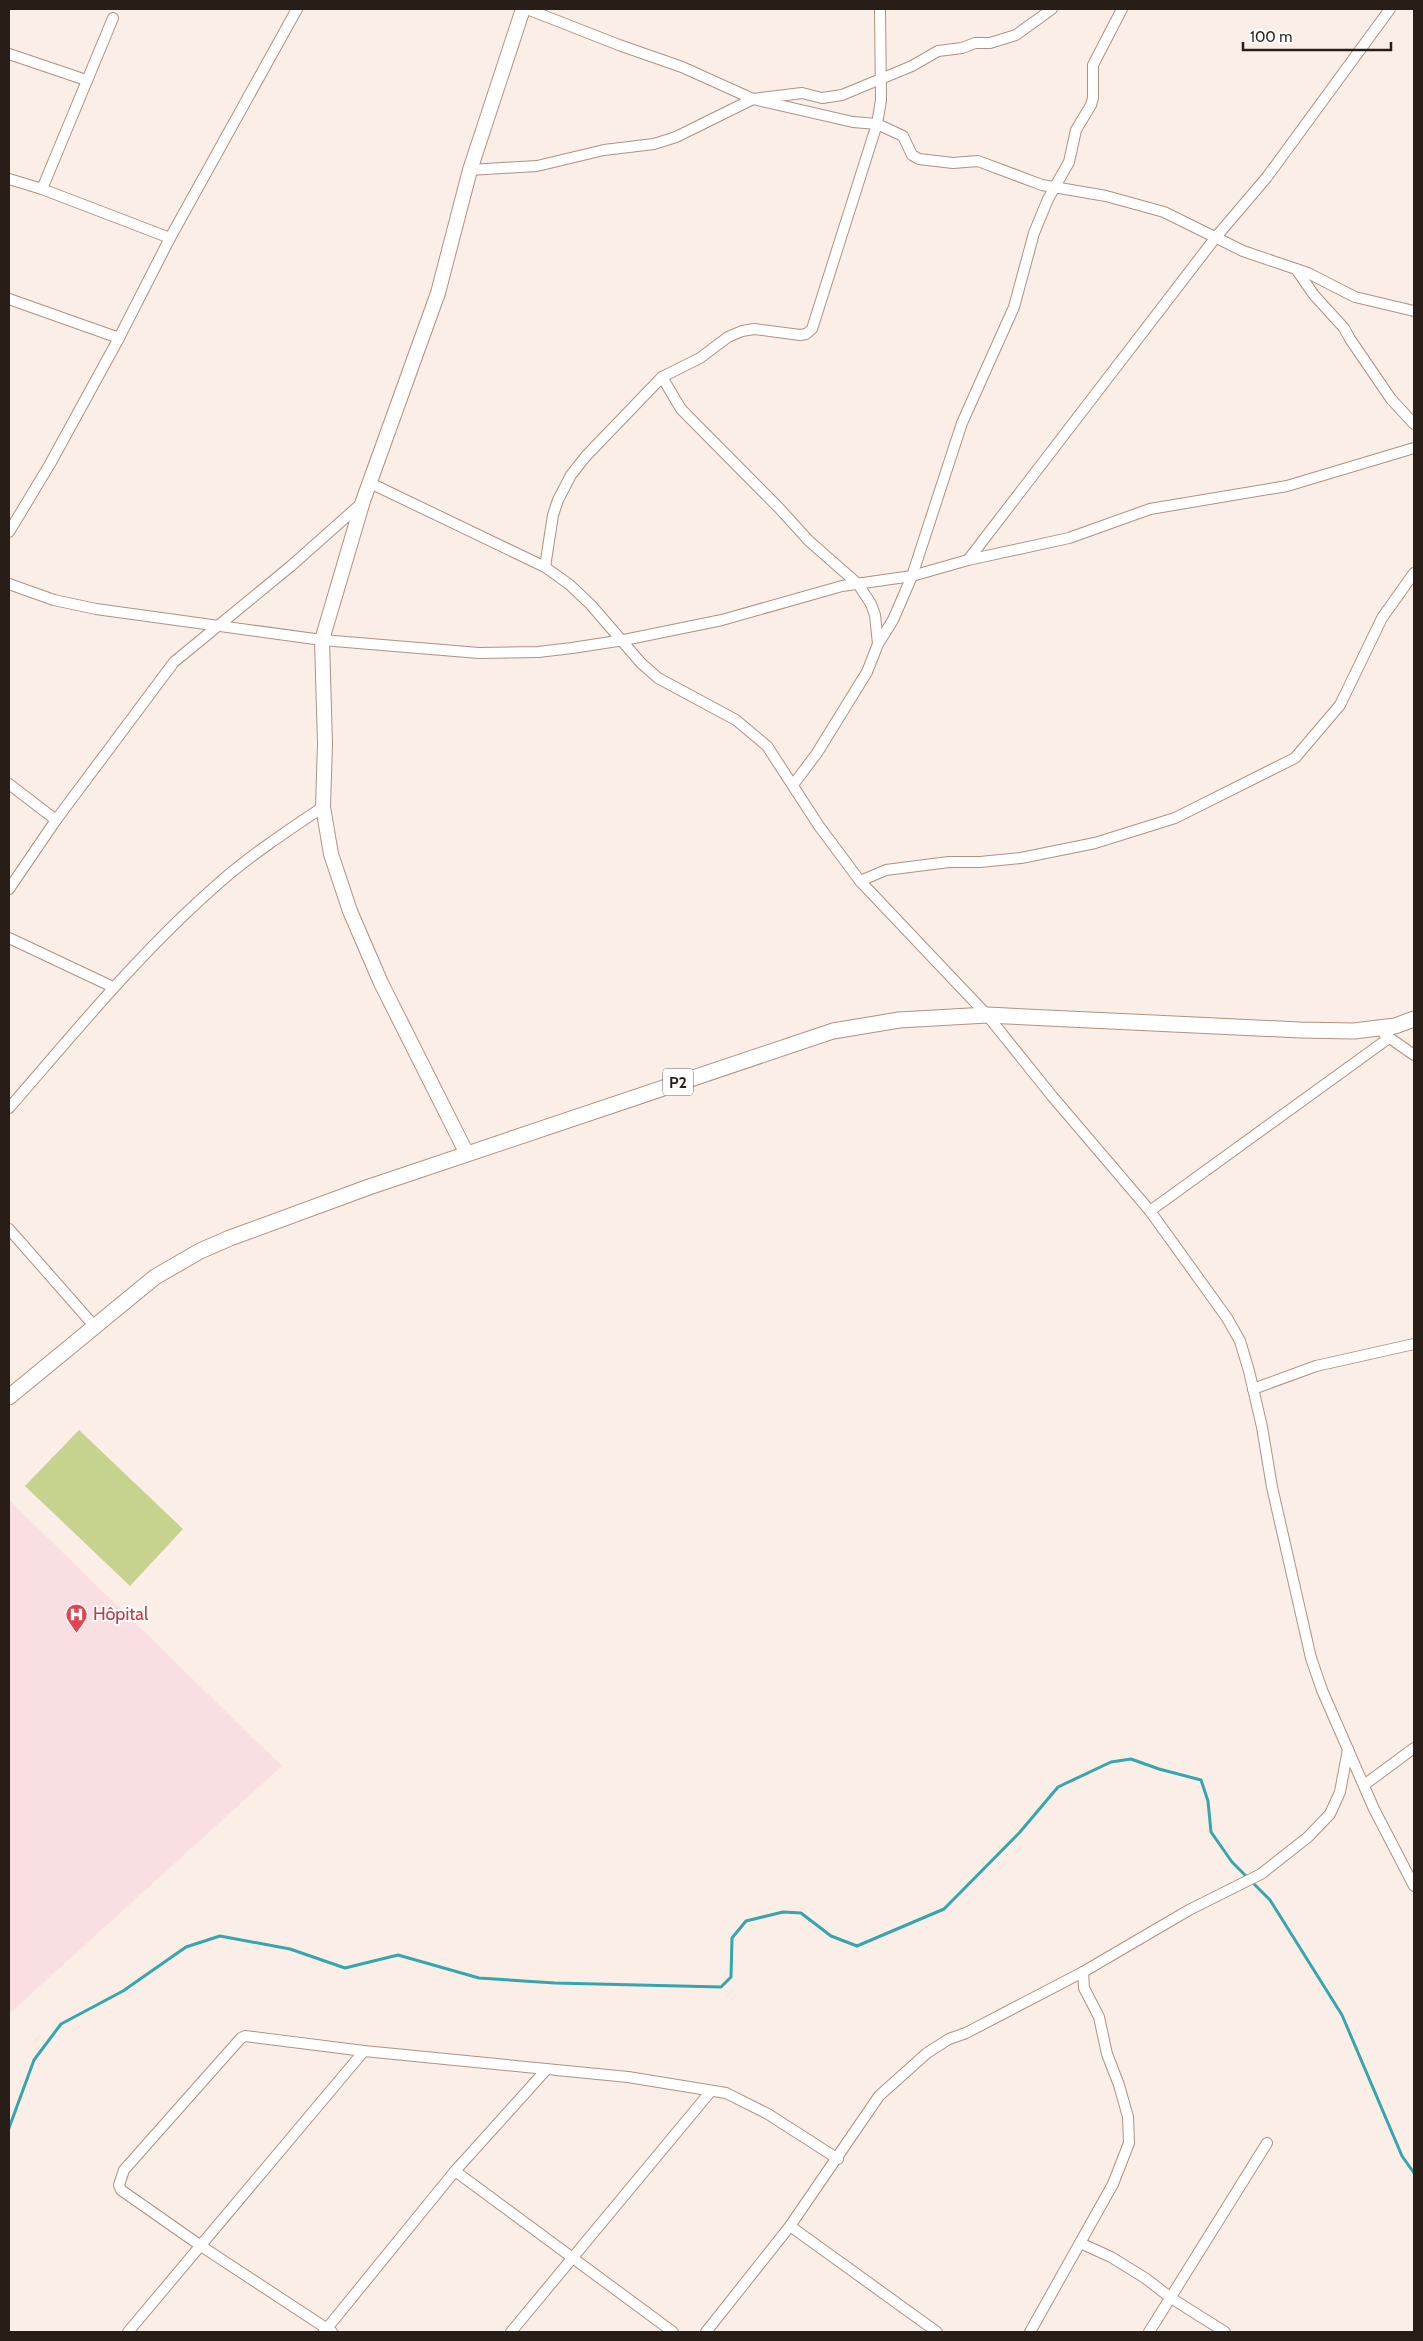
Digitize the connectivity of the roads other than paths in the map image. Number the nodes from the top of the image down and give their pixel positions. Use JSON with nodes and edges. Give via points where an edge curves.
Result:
{"nodes":[{"id":1,"x":297,"y":9,"type":"edge"},
{"id":2,"x":525,"y":9,"type":"edge"},
{"id":3,"x":880,"y":9,"type":"edge"},
{"id":4,"x":1052,"y":9,"type":"edge"},
{"id":5,"x":1122,"y":9,"type":"edge"},
{"id":6,"x":1390,"y":9,"type":"edge"},
{"id":7,"x":113,"y":18,"type":"dead end"},
{"id":8,"x":9,"y":54,"type":"edge"},
{"id":9,"x":881,"y":79,"type":"junction"},
{"id":10,"x":86,"y":80,"type":"junction"},
{"id":11,"x":753,"y":100,"type":"junction"},
{"id":12,"x":877,"y":124,"type":"junction"},
{"id":13,"x":470,"y":170,"type":"junction"},
{"id":14,"x":9,"y":179,"type":"edge"},
{"id":15,"x":1055,"y":187,"type":"junction"},
{"id":16,"x":42,"y":188,"type":"junction"},
{"id":17,"x":1216,"y":237,"type":"junction"},
{"id":18,"x":170,"y":238,"type":"junction"},
{"id":19,"x":1296,"y":270,"type":"junction"},
{"id":20,"x":9,"y":299,"type":"edge"},
{"id":21,"x":1414,"y":311,"type":"edge"},
{"id":22,"x":119,"y":338,"type":"junction"},
{"id":23,"x":662,"y":377,"type":"junction"},
{"id":24,"x":1414,"y":424,"type":"edge"},
{"id":25,"x":1414,"y":448,"type":"edge"},
{"id":26,"x":370,"y":483,"type":"junction"},
{"id":27,"x":363,"y":502,"type":"junction"},
{"id":28,"x":9,"y":532,"type":"edge"},
{"id":29,"x":968,"y":560,"type":"junction"},
{"id":30,"x":545,"y":567,"type":"junction"},
{"id":31,"x":1414,"y":573,"type":"edge"},
{"id":32,"x":912,"y":576,"type":"junction"},
{"id":33,"x":9,"y":584,"type":"edge"},
{"id":34,"x":858,"y":584,"type":"junction"},
{"id":35,"x":220,"y":626,"type":"junction"},
{"id":36,"x":322,"y":640,"type":"junction"},
{"id":37,"x":624,"y":640,"type":"junction"},
{"id":38,"x":878,"y":644,"type":"junction"},
{"id":39,"x":9,"y":784,"type":"edge"},
{"id":40,"x":793,"y":785,"type":"junction"},
{"id":41,"x":323,"y":807,"type":"junction"},
{"id":42,"x":56,"y":820,"type":"junction"},
{"id":43,"x":860,"y":881,"type":"junction"},
{"id":44,"x":9,"y":889,"type":"edge"},
{"id":45,"x":9,"y":938,"type":"edge"},
{"id":46,"x":113,"y":986,"type":"junction"},
{"id":47,"x":987,"y":1015,"type":"junction"},
{"id":48,"x":1414,"y":1019,"type":"edge"},
{"id":49,"x":1375,"y":1028,"type":"junction"},
{"id":50,"x":1389,"y":1038,"type":"junction"},
{"id":51,"x":1414,"y":1054,"type":"edge"},
{"id":52,"x":9,"y":1108,"type":"edge"},
{"id":53,"x":467,"y":1154,"type":"junction"},
{"id":54,"x":1150,"y":1210,"type":"junction"},
{"id":55,"x":9,"y":1229,"type":"edge"},
{"id":56,"x":96,"y":1328,"type":"junction"},
{"id":57,"x":1414,"y":1344,"type":"edge"},
{"id":58,"x":1253,"y":1389,"type":"junction"},
{"id":59,"x":9,"y":1397,"type":"edge"},
{"id":60,"x":1414,"y":1748,"type":"edge"},
{"id":61,"x":1348,"y":1749,"type":"junction"},
{"id":62,"x":1364,"y":1785,"type":"junction"},
{"id":63,"x":1414,"y":1886,"type":"edge"},
{"id":64,"x":1084,"y":1972,"type":"junction"},
{"id":65,"x":364,"y":2051,"type":"junction"},
{"id":66,"x":546,"y":2070,"type":"junction"},
{"id":67,"x":711,"y":2091,"type":"junction"},
{"id":68,"x":1267,"y":2143,"type":"dead end"},
{"id":69,"x":838,"y":2159,"type":"junction"},
{"id":70,"x":455,"y":2171,"type":"junction"},
{"id":71,"x":790,"y":2226,"type":"junction"},
{"id":72,"x":1080,"y":2242,"type":"junction"},
{"id":73,"x":201,"y":2246,"type":"junction"},
{"id":74,"x":574,"y":2258,"type":"junction"},
{"id":75,"x":1171,"y":2298,"type":"junction"},
{"id":76,"x":327,"y":2331,"type":"edge"},
{"id":77,"x":128,"y":2332,"type":"edge"},
{"id":78,"x":511,"y":2332,"type":"edge"},
{"id":79,"x":673,"y":2332,"type":"edge"},
{"id":80,"x":706,"y":2332,"type":"edge"},
{"id":81,"x":937,"y":2332,"type":"edge"},
{"id":82,"x":1030,"y":2332,"type":"edge"},
{"id":83,"x":1149,"y":2332,"type":"edge"},
{"id":84,"x":1225,"y":2332,"type":"edge"}],
"edges":[{"from":1,"to":18,"type":"street"},
{"from":2,"to":11,"type":"street","via":[[682,66]]},
{"from":2,"to":13,"type":"main road"},
{"from":3,"to":9,"type":"street"},
{"from":4,"to":9,"type":"street","via":[[1016,35],[990,43],[938,51]]},
{"from":5,"to":15,"type":"street","via":[[1093,65],[1093,98],[1076,130],[1069,162]]},
{"from":6,"to":17,"type":"street","via":[[1267,177]]},
{"from":7,"to":10,"type":"street"},
{"from":8,"to":10,"type":"street"},
{"from":9,"to":11,"type":"street","via":[[833,97],[802,93]]},
{"from":9,"to":12,"type":"street"},
{"from":10,"to":16,"type":"street"},
{"from":11,"to":12,"type":"street","via":[[853,122]]},
{"from":11,"to":13,"type":"street","via":[[676,138],[654,144],[604,150],[537,166]]},
{"from":12,"to":15,"type":"street","via":[[903,136],[912,155],[919,159],[953,163],[978,161]]},
{"from":12,"to":23,"type":"street","via":[[812,329],[806,334],[754,329],[742,332],[728,337],[700,358]]},
{"from":13,"to":26,"type":"main road","via":[[438,293]]},
{"from":14,"to":16,"type":"street"},
{"from":15,"to":17,"type":"street","via":[[1106,196],[1164,212]]},
{"from":15,"to":32,"type":"street","via":[[1031,239],[1014,307],[962,423]]},
{"from":16,"to":18,"type":"street"},
{"from":17,"to":19,"type":"street","via":[[1243,251]]},
{"from":17,"to":29,"type":"street"},
{"from":18,"to":22,"type":"street"},
{"from":19,"to":21,"type":"street","via":[[1355,298]]},
{"from":19,"to":24,"type":"street","via":[[1344,328],[1391,399]]},
{"from":20,"to":22,"type":"street"},
{"from":22,"to":28,"type":"street"},
{"from":23,"to":30,"type":"street","via":[[571,476],[553,515]]},
{"from":23,"to":34,"type":"street","via":[[681,409],[809,542]]},
{"from":25,"to":29,"type":"street","via":[[1287,486],[1150,509],[1069,538]]},
{"from":26,"to":27,"type":"main road"},
{"from":26,"to":30,"type":"street"},
{"from":27,"to":35,"type":"street"},
{"from":27,"to":36,"type":"main road"},
{"from":29,"to":32,"type":"street"},
{"from":30,"to":37,"type":"street","via":[[570,585]]},
{"from":31,"to":43,"type":"street","via":[[1382,618],[1340,705],[1295,758],[1175,818],[1095,843],[1021,858],[886,870]]},
{"from":32,"to":34,"type":"street"},
{"from":32,"to":38,"type":"street","via":[[890,626]]},
{"from":33,"to":35,"type":"street","via":[[54,600],[96,609]]},
{"from":34,"to":37,"type":"street","via":[[798,597],[722,620]]},
{"from":34,"to":38,"type":"street","via":[[871,604]]},
{"from":35,"to":36,"type":"street"},
{"from":35,"to":42,"type":"street","via":[[174,662]]},
{"from":36,"to":37,"type":"street","via":[[479,653],[538,652]]},
{"from":36,"to":41,"type":"main road"},
{"from":37,"to":40,"type":"street","via":[[658,678],[736,720],[756,735]]},
{"from":38,"to":40,"type":"street","via":[[867,672]]},
{"from":39,"to":42,"type":"street"},
{"from":40,"to":43,"type":"street"},
{"from":41,"to":46,"type":"street","via":[[219,883]]},
{"from":41,"to":53,"type":"main road","via":[[332,854],[350,911],[381,983]]},
{"from":42,"to":44,"type":"street"},
{"from":43,"to":47,"type":"street"},
{"from":45,"to":46,"type":"street"},
{"from":46,"to":52,"type":"street"},
{"from":47,"to":49,"type":"main road","number":"P2","via":[[1300,1030]]},
{"from":47,"to":53,"type":"main road","number":"P2","via":[[899,1020],[833,1031]]},
{"from":47,"to":54,"type":"street"},
{"from":48,"to":49,"type":"main road","number":"P2","via":[[1395,1026]]},
{"from":49,"to":50,"type":"street"},
{"from":50,"to":51,"type":"street"},
{"from":50,"to":54,"type":"street"},
{"from":53,"to":56,"type":"main road","number":"P2","via":[[239,1234],[200,1251],[155,1277]]},
{"from":54,"to":58,"type":"street","via":[[1227,1318],[1240,1341]]},
{"from":55,"to":56,"type":"street"},
{"from":56,"to":59,"type":"main road","number":"P2"},
{"from":57,"to":58,"type":"street","via":[[1316,1366]]},
{"from":58,"to":61,"type":"street","via":[[1304,1633],[1322,1690]]},
{"from":60,"to":62,"type":"street"},
{"from":61,"to":62,"type":"street"},
{"from":61,"to":64,"type":"street","via":[[1340,1792],[1330,1814],[1308,1837],[1261,1874],[1147,1933]]},
{"from":62,"to":63,"type":"street"},
{"from":64,"to":69,"type":"street","via":[[927,2053],[879,2096]]},
{"from":64,"to":72,"type":"street","via":[[1084,1988],[1102,2027],[1106,2054],[1119,2085],[1130,2143]]},
{"from":65,"to":66,"type":"street"},
{"from":65,"to":73,"type":"street"},
{"from":65,"to":73,"type":"street","via":[[241,2038],[124,2170],[119,2180],[121,2190]]},
{"from":66,"to":67,"type":"street","via":[[628,2077]]},
{"from":66,"to":70,"type":"street"},
{"from":67,"to":69,"type":"street","via":[[734,2096],[768,2114]]},
{"from":67,"to":74,"type":"street"},
{"from":68,"to":75,"type":"street"},
{"from":69,"to":71,"type":"street"},
{"from":70,"to":74,"type":"street"},
{"from":70,"to":76,"type":"street"},
{"from":71,"to":80,"type":"street"},
{"from":71,"to":81,"type":"street"},
{"from":72,"to":75,"type":"street","via":[[1111,2257]]},
{"from":72,"to":82,"type":"street"},
{"from":73,"to":76,"type":"street"},
{"from":73,"to":77,"type":"street"},
{"from":74,"to":78,"type":"street"},
{"from":74,"to":79,"type":"street"},
{"from":75,"to":83,"type":"street"},
{"from":75,"to":84,"type":"street"}]}
